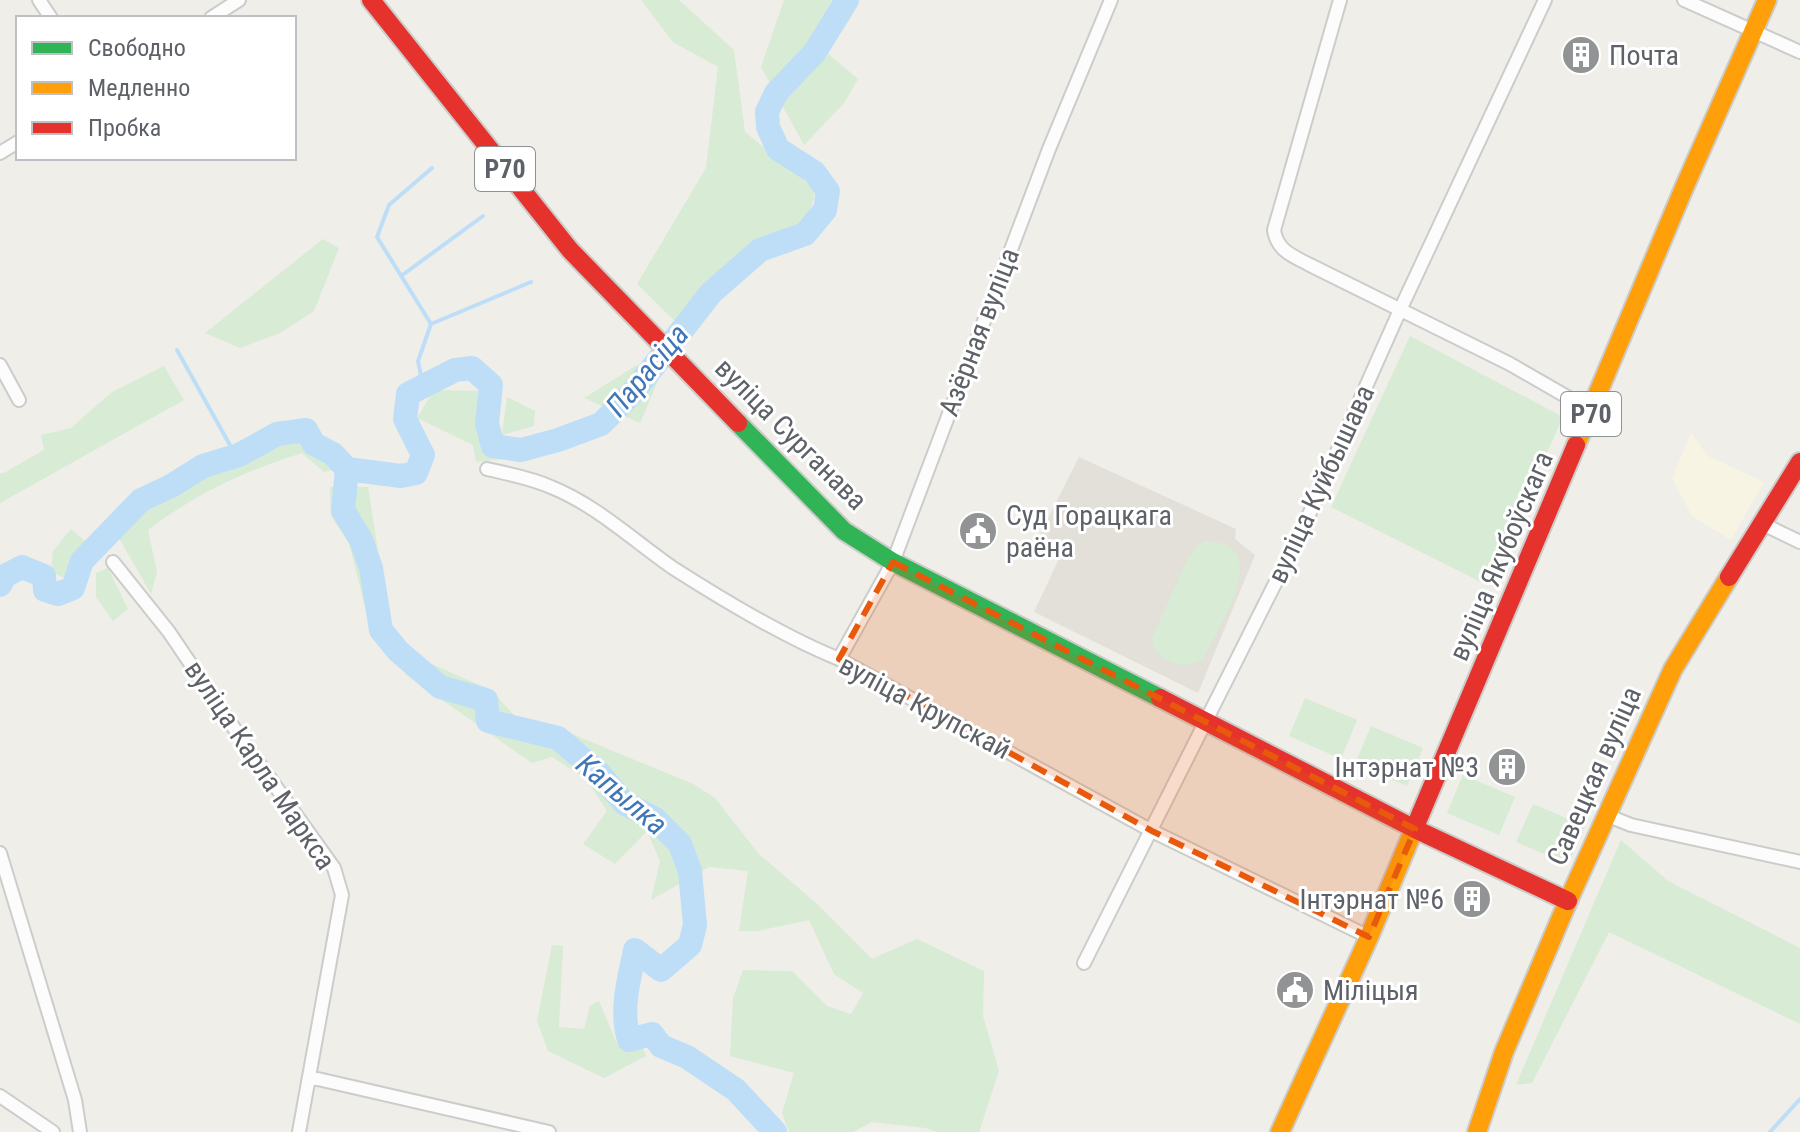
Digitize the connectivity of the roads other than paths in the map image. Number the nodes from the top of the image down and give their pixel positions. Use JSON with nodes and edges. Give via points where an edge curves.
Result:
{"nodes":[{"id":1,"x":239,"y":0,"type":"edge"},
{"id":2,"x":371,"y":0,"type":"edge"},
{"id":3,"x":1111,"y":0,"type":"edge"},
{"id":4,"x":1340,"y":0,"type":"edge"},
{"id":5,"x":1545,"y":0,"type":"edge"},
{"id":6,"x":1684,"y":0,"type":"edge"},
{"id":7,"x":1767,"y":0,"type":"edge"},
{"id":8,"x":214,"y":16,"type":"edge"},
{"id":9,"x":1754,"y":30,"type":"junction"},
{"id":10,"x":1800,"y":52,"type":"edge"},
{"id":11,"x":1400,"y":310,"type":"junction"},
{"id":12,"x":0,"y":365,"type":"edge"},
{"id":13,"x":19,"y":400,"type":"dead end"},
{"id":14,"x":1576,"y":402,"type":"dead end"},
{"id":15,"x":1800,"y":462,"type":"edge"},
{"id":16,"x":487,"y":469,"type":"dead end"},
{"id":17,"x":1763,"y":524,"type":"junction"},
{"id":18,"x":1800,"y":542,"type":"edge"},
{"id":19,"x":113,"y":562,"type":"dead end"},
{"id":20,"x":893,"y":562,"type":"junction"},
{"id":21,"x":839,"y":659,"type":"junction"},
{"id":22,"x":1206,"y":722,"type":"junction"},
{"id":23,"x":1606,"y":815,"type":"junction"},
{"id":24,"x":1415,"y":829,"type":"junction"},
{"id":25,"x":1152,"y":831,"type":"junction"},
{"id":26,"x":0,"y":853,"type":"edge"},
{"id":27,"x":1800,"y":862,"type":"edge"},
{"id":28,"x":1568,"y":901,"type":"junction"},
{"id":29,"x":1369,"y":937,"type":"junction"},
{"id":30,"x":1084,"y":963,"type":"dead end"},
{"id":31,"x":309,"y":1077,"type":"junction"},
{"id":32,"x":0,"y":1096,"type":"edge"},
{"id":33,"x":53,"y":1132,"type":"edge"},
{"id":34,"x":80,"y":1132,"type":"edge"},
{"id":35,"x":299,"y":1132,"type":"edge"},
{"id":36,"x":549,"y":1132,"type":"edge"},
{"id":37,"x":1280,"y":1132,"type":"edge"},
{"id":38,"x":1477,"y":1132,"type":"edge"}],
"edges":[{"from":1,"to":8,"type":"street"},
{"from":2,"to":20,"type":"main road","name":"вуліца Сурганава","number":"Р70","via":[[570,250],[844,531]]},
{"from":3,"to":20,"type":"street","name":"Азёрная вуліца"},
{"from":4,"to":11,"type":"street","via":[[1292,162],[1274,230],[1276,241],[1281,249]]},
{"from":5,"to":11,"type":"street","name":"вуліца Куйбышава"},
{"from":6,"to":9,"type":"street"},
{"from":7,"to":9,"type":"main road","name":"вуліца Якубоўскага","number":"Р70"},
{"from":9,"to":10,"type":"street"},
{"from":9,"to":24,"type":"main road","name":"вуліца Якубоўскага","number":"Р70"},
{"from":11,"to":14,"type":"street"},
{"from":11,"to":22,"type":"street","name":"вуліца Куйбышава","via":[[1303,528]]},
{"from":12,"to":13,"type":"street"},
{"from":15,"to":17,"type":"main road","name":"Савецкая вуліца"},
{"from":16,"to":21,"type":"street","name":"вуліца Крупскай","via":[[555,488],[673,567]]},
{"from":17,"to":18,"type":"street"},
{"from":17,"to":23,"type":"main road","name":"Савецкая вуліца","via":[[1673,669]]},
{"from":19,"to":31,"type":"street","name":"вуліца Карла Маркса","via":[[169,632],[334,868],[342,895]]},
{"from":20,"to":21,"type":"street","name":"Азёрная вуліца"},
{"from":20,"to":22,"type":"main road","name":"вуліца Сурганава","number":"Р70"},
{"from":21,"to":25,"type":"street","name":"вуліца Крупскай"},
{"from":22,"to":24,"type":"main road","name":"вуліца Сурганава","number":"Р70"},
{"from":22,"to":25,"type":"street","name":"вуліца Куйбышава"},
{"from":23,"to":27,"type":"street"},
{"from":23,"to":28,"type":"main road","name":"Савецкая вуліца"},
{"from":24,"to":28,"type":"main road","name":"вуліца Сурганава"},
{"from":24,"to":29,"type":"main road","name":"вуліца Якубоўскага"},
{"from":25,"to":29,"type":"street","name":"вуліца Крупскай"},
{"from":25,"to":30,"type":"street","name":"вуліца Куйбышава"},
{"from":26,"to":34,"type":"street","via":[[75,1100]]},
{"from":28,"to":38,"type":"main road","name":"Савецкая вуліца","via":[[1504,1052]]},
{"from":29,"to":37,"type":"main road","name":"вуліца Якубоўскага"},
{"from":31,"to":35,"type":"street","name":"вуліца Карла Маркса"},
{"from":31,"to":36,"type":"street"},
{"from":32,"to":33,"type":"street"}]}
